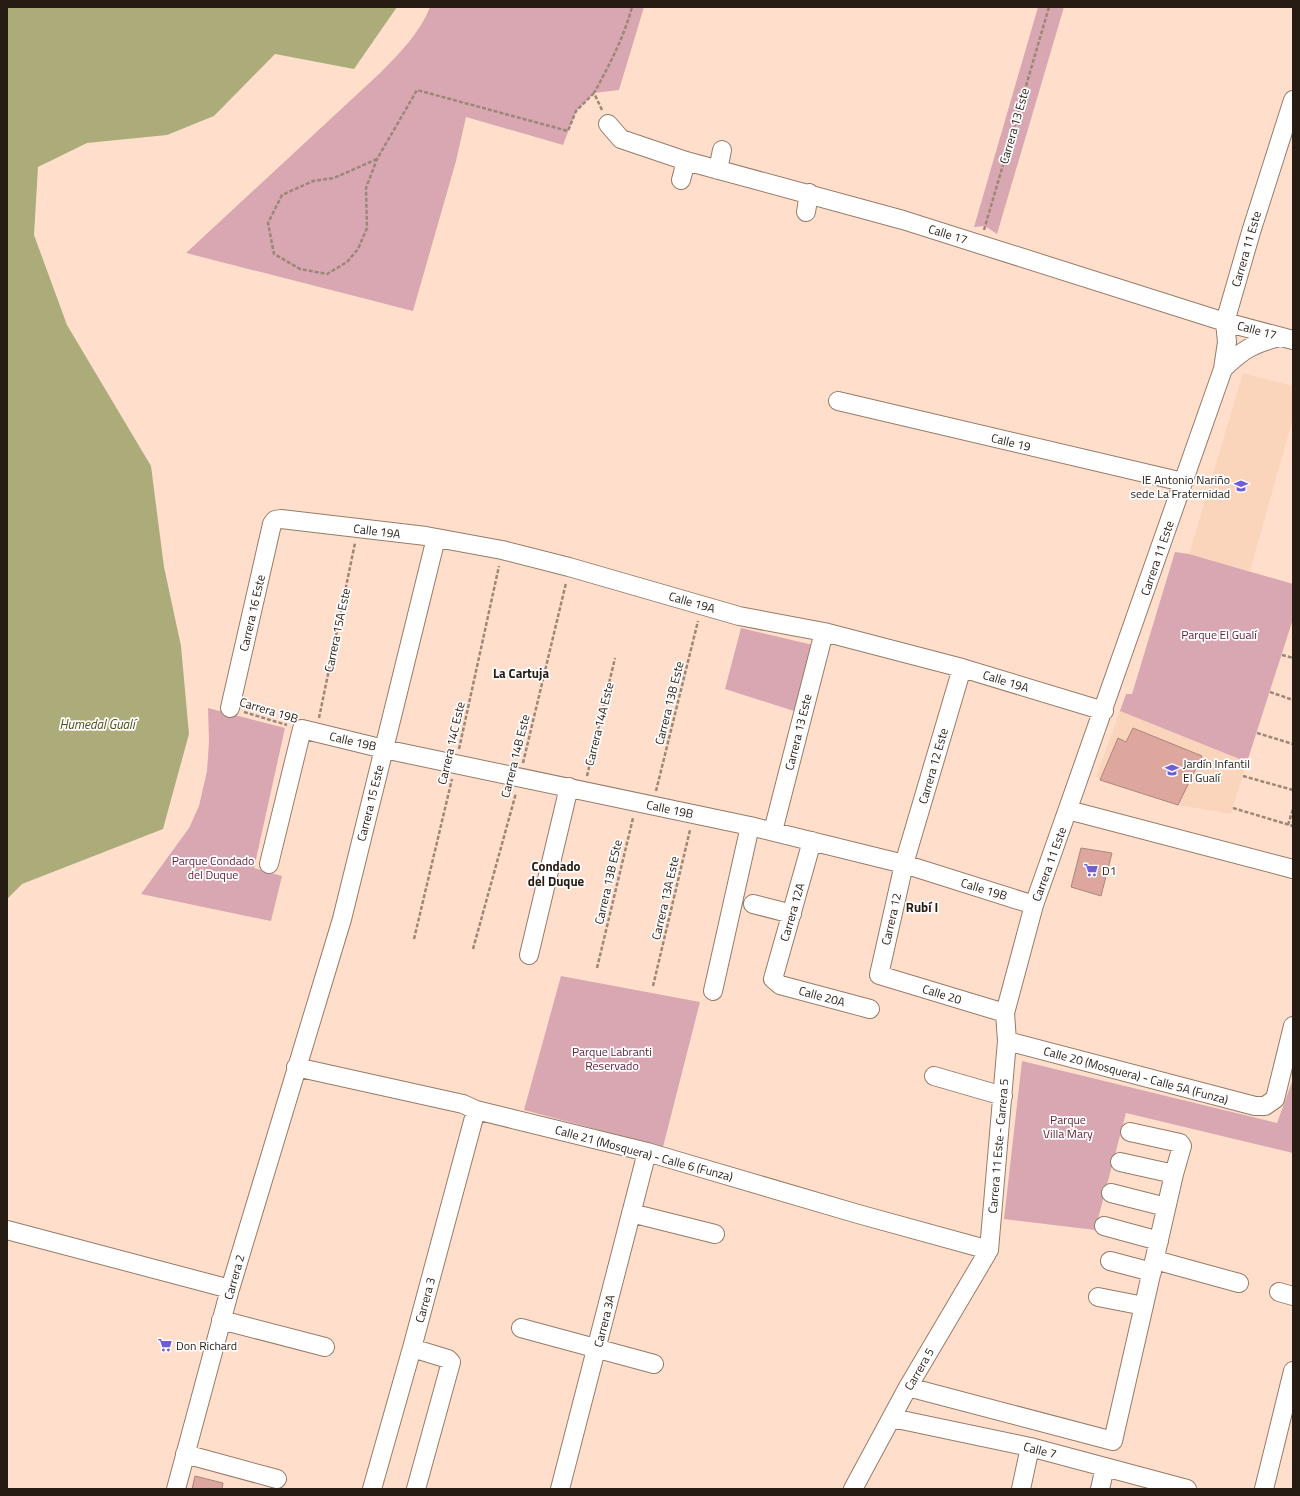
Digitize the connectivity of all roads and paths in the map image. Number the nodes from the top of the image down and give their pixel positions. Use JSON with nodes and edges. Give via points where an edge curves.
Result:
{"nodes":[{"id":1,"x":632,"y":7,"type":"edge"},
{"id":2,"x":1049,"y":7,"type":"edge"},
{"id":3,"x":594,"y":93,"type":"junction"},
{"id":4,"x":1292,"y":108,"type":"edge"},
{"id":5,"x":608,"y":124,"type":"joint"},
{"id":6,"x":722,"y":150,"type":"dead end"},
{"id":7,"x":377,"y":159,"type":"junction"},
{"id":8,"x":686,"y":161,"type":"junction"},
{"id":9,"x":718,"y":170,"type":"junction"},
{"id":10,"x":681,"y":180,"type":"dead end"},
{"id":11,"x":809,"y":193,"type":"junction"},
{"id":12,"x":806,"y":212,"type":"dead end"},
{"id":13,"x":980,"y":244,"type":"junction"},
{"id":14,"x":1225,"y":322,"type":"junction"},
{"id":15,"x":1287,"y":338,"type":"edge"},
{"id":16,"x":1223,"y":369,"type":"junction"},
{"id":17,"x":838,"y":401,"type":"dead end"},
{"id":18,"x":1183,"y":482,"type":"junction"},
{"id":19,"x":275,"y":520,"type":"joint"},
{"id":20,"x":358,"y":528,"type":"junction"},
{"id":21,"x":436,"y":538,"type":"junction"},
{"id":22,"x":502,"y":550,"type":"junction"},
{"id":23,"x":569,"y":567,"type":"junction"},
{"id":24,"x":702,"y":605,"type":"junction"},
{"id":25,"x":824,"y":632,"type":"junction"},
{"id":26,"x":1282,"y":655,"type":"dead end"},
{"id":27,"x":615,"y":658,"type":"dead end"},
{"id":28,"x":1293,"y":658,"type":"edge"},
{"id":29,"x":962,"y":668,"type":"junction"},
{"id":30,"x":1270,"y":692,"type":"dead end"},
{"id":31,"x":1293,"y":700,"type":"edge"},
{"id":32,"x":230,"y":708,"type":"joint"},
{"id":33,"x":1104,"y":711,"type":"junction"},
{"id":34,"x":309,"y":731,"type":"junction"},
{"id":35,"x":1257,"y":734,"type":"dead end"},
{"id":36,"x":1293,"y":744,"type":"edge"},
{"id":37,"x":384,"y":748,"type":"junction"},
{"id":38,"x":456,"y":763,"type":"junction"},
{"id":39,"x":1243,"y":776,"type":"dead end"},
{"id":40,"x":520,"y":777,"type":"junction"},
{"id":41,"x":576,"y":789,"type":"junction"},
{"id":42,"x":1293,"y":790,"type":"edge"},
{"id":43,"x":645,"y":803,"type":"junction"},
{"id":44,"x":1233,"y":808,"type":"dead end"},
{"id":45,"x":1293,"y":809,"type":"edge"},
{"id":46,"x":1068,"y":810,"type":"junction"},
{"id":47,"x":694,"y":814,"type":"junction"},
{"id":48,"x":1288,"y":825,"type":"junction"},
{"id":49,"x":750,"y":826,"type":"junction"},
{"id":50,"x":1293,"y":826,"type":"edge"},
{"id":51,"x":773,"y":831,"type":"junction"},
{"id":52,"x":812,"y":841,"type":"junction"},
{"id":53,"x":269,"y":864,"type":"dead end"},
{"id":54,"x":904,"y":864,"type":"junction"},
{"id":55,"x":1293,"y":869,"type":"edge"},
{"id":56,"x":753,"y":904,"type":"dead end"},
{"id":57,"x":1034,"y":905,"type":"junction"},
{"id":58,"x":792,"y":914,"type":"junction"},
{"id":59,"x":414,"y":939,"type":"dead end"},
{"id":60,"x":473,"y":949,"type":"dead end"},
{"id":61,"x":529,"y":955,"type":"dead end"},
{"id":62,"x":597,"y":968,"type":"dead end"},
{"id":63,"x":879,"y":975,"type":"joint"},
{"id":64,"x":775,"y":982,"type":"joint"},
{"id":65,"x":653,"y":986,"type":"dead end"},
{"id":66,"x":713,"y":991,"type":"dead end"},
{"id":67,"x":870,"y":1009,"type":"dead end"},
{"id":68,"x":1005,"y":1013,"type":"junction"},
{"id":69,"x":1293,"y":1026,"type":"edge"},
{"id":70,"x":1007,"y":1041,"type":"junction"},
{"id":71,"x":296,"y":1067,"type":"junction"},
{"id":72,"x":934,"y":1076,"type":"dead end"},
{"id":73,"x":1003,"y":1096,"type":"junction"},
{"id":74,"x":468,"y":1103,"type":"junction"},
{"id":75,"x":1130,"y":1132,"type":"dead end"},
{"id":76,"x":647,"y":1152,"type":"junction"},
{"id":77,"x":1120,"y":1162,"type":"dead end"},
{"id":78,"x":1174,"y":1174,"type":"junction"},
{"id":79,"x":1111,"y":1193,"type":"dead end"},
{"id":80,"x":1166,"y":1208,"type":"junction"},
{"id":81,"x":631,"y":1214,"type":"junction"},
{"id":82,"x":1104,"y":1226,"type":"dead end"},
{"id":83,"x":7,"y":1230,"type":"edge"},
{"id":84,"x":715,"y":1234,"type":"dead end"},
{"id":85,"x":1159,"y":1241,"type":"junction"},
{"id":86,"x":989,"y":1250,"type":"junction"},
{"id":87,"x":1110,"y":1261,"type":"dead end"},
{"id":88,"x":1153,"y":1266,"type":"junction"},
{"id":89,"x":1239,"y":1283,"type":"dead end"},
{"id":90,"x":230,"y":1289,"type":"junction"},
{"id":91,"x":1098,"y":1297,"type":"dead end"},
{"id":92,"x":1144,"y":1306,"type":"junction"},
{"id":93,"x":221,"y":1320,"type":"junction"},
{"id":94,"x":521,"y":1328,"type":"dead end"},
{"id":95,"x":325,"y":1347,"type":"dead end"},
{"id":96,"x":412,"y":1348,"type":"junction"},
{"id":97,"x":596,"y":1349,"type":"junction"},
{"id":98,"x":654,"y":1364,"type":"dead end"},
{"id":99,"x":1293,"y":1371,"type":"edge"},
{"id":100,"x":908,"y":1387,"type":"junction"},
{"id":101,"x":892,"y":1418,"type":"junction"},
{"id":102,"x":1030,"y":1447,"type":"junction"},
{"id":103,"x":185,"y":1454,"type":"junction"},
{"id":104,"x":1106,"y":1467,"type":"junction"},
{"id":105,"x":277,"y":1479,"type":"dead end"},
{"id":106,"x":176,"y":1489,"type":"edge"},
{"id":107,"x":372,"y":1489,"type":"edge"},
{"id":108,"x":416,"y":1489,"type":"edge"},
{"id":109,"x":560,"y":1489,"type":"edge"},
{"id":110,"x":853,"y":1489,"type":"edge"},
{"id":111,"x":1021,"y":1489,"type":"edge"},
{"id":112,"x":1100,"y":1489,"type":"edge"},
{"id":113,"x":1187,"y":1489,"type":"edge"},
{"id":114,"x":1264,"y":1489,"type":"edge"}],
"edges":[{"from":1,"to":3,"type":"path","via":[[628,24]]},
{"from":2,"to":13,"type":"path","name":"Carrera 13 Este"},
{"from":3,"to":5,"type":"path"},
{"from":3,"to":7,"type":"path","via":[[576,111],[568,131],[417,90]]},
{"from":4,"to":14,"type":"street","name":"Carrera 11 Este"},
{"from":5,"to":8,"type":"street","name":"Calle 17","via":[[621,140]]},
{"from":6,"to":9,"type":"street"},
{"from":7,"to":7,"type":"path","via":[[366,188],[366,228],[358,249],[346,262],[327,274],[300,269],[274,254],[268,223],[282,195],[313,181],[334,178]]},
{"from":8,"to":9,"type":"street","name":"Calle 17"},
{"from":8,"to":10,"type":"street"},
{"from":9,"to":11,"type":"street","name":"Calle 17"},
{"from":11,"to":12,"type":"street"},
{"from":11,"to":13,"type":"street","name":"Calle 17","via":[[906,213]]},
{"from":13,"to":14,"type":"street","name":"Calle 17"},
{"from":14,"to":15,"type":"street","name":"Calle 17"},
{"from":14,"to":16,"type":"street","name":"Carrera 11 Este","via":[[1228,342]]},
{"from":15,"to":16,"type":"street","via":[[1260,342],[1240,353]]},
{"from":16,"to":18,"type":"street","name":"Carrera 11 Este"},
{"from":17,"to":18,"type":"street","name":"Calle 19"},
{"from":18,"to":33,"type":"street","name":"Carrera 11 Este"},
{"from":19,"to":20,"type":"street","name":"Calle 19A"},
{"from":19,"to":32,"type":"street","name":"Carrera 16 Este"},
{"from":20,"to":21,"type":"street","name":"Calle 19A"},
{"from":20,"to":34,"type":"path","name":"Carrera 15A Este"},
{"from":21,"to":22,"type":"street","name":"Calle 19A"},
{"from":21,"to":37,"type":"street","name":"Carrera 15 Este"},
{"from":22,"to":23,"type":"street","name":"Calle 19A"},
{"from":22,"to":38,"type":"path","name":"Carrera 14C Este"},
{"from":23,"to":24,"type":"street","name":"Calle 19A"},
{"from":23,"to":40,"type":"path","name":"Carrera 14B Este"},
{"from":24,"to":25,"type":"street","name":"Calle 19A","via":[[739,616]]},
{"from":24,"to":43,"type":"path","name":"Carrera 13B Este"},
{"from":25,"to":29,"type":"street","name":"Calle 19A"},
{"from":25,"to":51,"type":"street","name":"Carrera 13 Este"},
{"from":26,"to":28,"type":"path"},
{"from":27,"to":41,"type":"path","name":"Carrera 14A Este"},
{"from":29,"to":33,"type":"street","name":"Calle 19A"},
{"from":29,"to":54,"type":"street","name":"Carrera 12 Este"},
{"from":30,"to":31,"type":"path"},
{"from":32,"to":34,"type":"path","name":"Carrera 19B"},
{"from":33,"to":46,"type":"street","name":"Carrera 11 Este"},
{"from":34,"to":37,"type":"street","name":"Calle 19B"},
{"from":34,"to":53,"type":"street"},
{"from":35,"to":36,"type":"path"},
{"from":37,"to":38,"type":"street","name":"Calle 19B"},
{"from":37,"to":71,"type":"street","name":"Carrera 15 Este","via":[[342,919]]},
{"from":38,"to":40,"type":"street","name":"Calle 19B"},
{"from":38,"to":59,"type":"path","name":"Carrera 14C Este"},
{"from":39,"to":42,"type":"path"},
{"from":40,"to":41,"type":"street","name":"Calle 19B"},
{"from":40,"to":60,"type":"path","name":"Carrera 14B Este"},
{"from":41,"to":43,"type":"street","name":"Calle 19B"},
{"from":41,"to":61,"type":"street"},
{"from":43,"to":47,"type":"street","name":"Calle 19B"},
{"from":43,"to":62,"type":"path","name":"Carrera 13B ESte"},
{"from":44,"to":48,"type":"path"},
{"from":45,"to":48,"type":"path"},
{"from":46,"to":55,"type":"street"},
{"from":46,"to":57,"type":"street","name":"Carrera 11 Este"},
{"from":47,"to":49,"type":"street","name":"Calle 19B"},
{"from":47,"to":65,"type":"path","name":"Carrera 13A Este"},
{"from":48,"to":50,"type":"path"},
{"from":49,"to":51,"type":"street","name":"Calle 19B"},
{"from":49,"to":66,"type":"street"},
{"from":51,"to":52,"type":"street","name":"Calle 19B"},
{"from":52,"to":54,"type":"street","name":"Calle 19B"},
{"from":52,"to":58,"type":"street","name":"Carrera 12A"},
{"from":54,"to":57,"type":"street","name":"Calle 19B"},
{"from":54,"to":63,"type":"street","name":"Carrera 12"},
{"from":56,"to":58,"type":"street"},
{"from":57,"to":68,"type":"street","name":"Carrera 11 Este"},
{"from":58,"to":64,"type":"street","name":"Carrera 12A","via":[[773,979]]},
{"from":63,"to":68,"type":"street","name":"Calle 20"},
{"from":64,"to":67,"type":"street","name":"Calle 20A"},
{"from":68,"to":70,"type":"street"},
{"from":69,"to":70,"type":"street","name":"Calle 20 (Mosquera) - Calle 5A (Funza)","via":[[1275,1099],[1265,1106],[1256,1106]]},
{"from":70,"to":73,"type":"street","name":"Carrera 11 Este - Carrera 5"},
{"from":71,"to":74,"type":"street","name":"Calle 21 (Mosquera) - Calle 6 (Funza)"},
{"from":71,"to":90,"type":"street","name":"Carrera 2"},
{"from":72,"to":73,"type":"street"},
{"from":73,"to":86,"type":"street","name":"Carrera 11 Este - Carrera 5"},
{"from":74,"to":76,"type":"street","name":"Calle 21 (Mosquera) - Calle 6 (Funza)"},
{"from":74,"to":96,"type":"street","name":"Carrera 3"},
{"from":75,"to":78,"type":"street","via":[[1180,1143],[1182,1146]]},
{"from":76,"to":81,"type":"street","name":"Carrera 3A"},
{"from":76,"to":86,"type":"street","name":"Calle 21 (Mosquera) - Calle 6 (Funza)","via":[[701,1163],[858,1214]]},
{"from":77,"to":78,"type":"street"},
{"from":78,"to":80,"type":"street"},
{"from":79,"to":80,"type":"street"},
{"from":80,"to":85,"type":"street"},
{"from":81,"to":84,"type":"street"},
{"from":81,"to":97,"type":"street","name":"Carrera 3A"},
{"from":82,"to":85,"type":"street"},
{"from":83,"to":90,"type":"street"},
{"from":85,"to":88,"type":"street"},
{"from":86,"to":100,"type":"street","name":"Carrera 5"},
{"from":87,"to":88,"type":"street"},
{"from":88,"to":89,"type":"street"},
{"from":88,"to":92,"type":"street"},
{"from":90,"to":93,"type":"street","name":"Carrera 2"},
{"from":91,"to":92,"type":"street"},
{"from":92,"to":100,"type":"street","via":[[1113,1441]]},
{"from":93,"to":95,"type":"street"},
{"from":93,"to":103,"type":"street","name":"Carrera 2"},
{"from":94,"to":97,"type":"street"},
{"from":96,"to":107,"type":"street","name":"Carrera 3"},
{"from":96,"to":108,"type":"street","via":[[451,1362]]},
{"from":97,"to":98,"type":"street"},
{"from":97,"to":109,"type":"street","name":"Carrera 3A"},
{"from":99,"to":114,"type":"street"},
{"from":100,"to":101,"type":"street","name":"Carrera 5"},
{"from":101,"to":102,"type":"street","name":"Calle 7"},
{"from":101,"to":110,"type":"street","name":"Carrera 5"},
{"from":102,"to":104,"type":"street","name":"Calle 7"},
{"from":102,"to":111,"type":"street"},
{"from":103,"to":105,"type":"street"},
{"from":103,"to":106,"type":"street","name":"Carrera 2"},
{"from":104,"to":112,"type":"street"},
{"from":104,"to":113,"type":"street","name":"Calle 7"}]}
